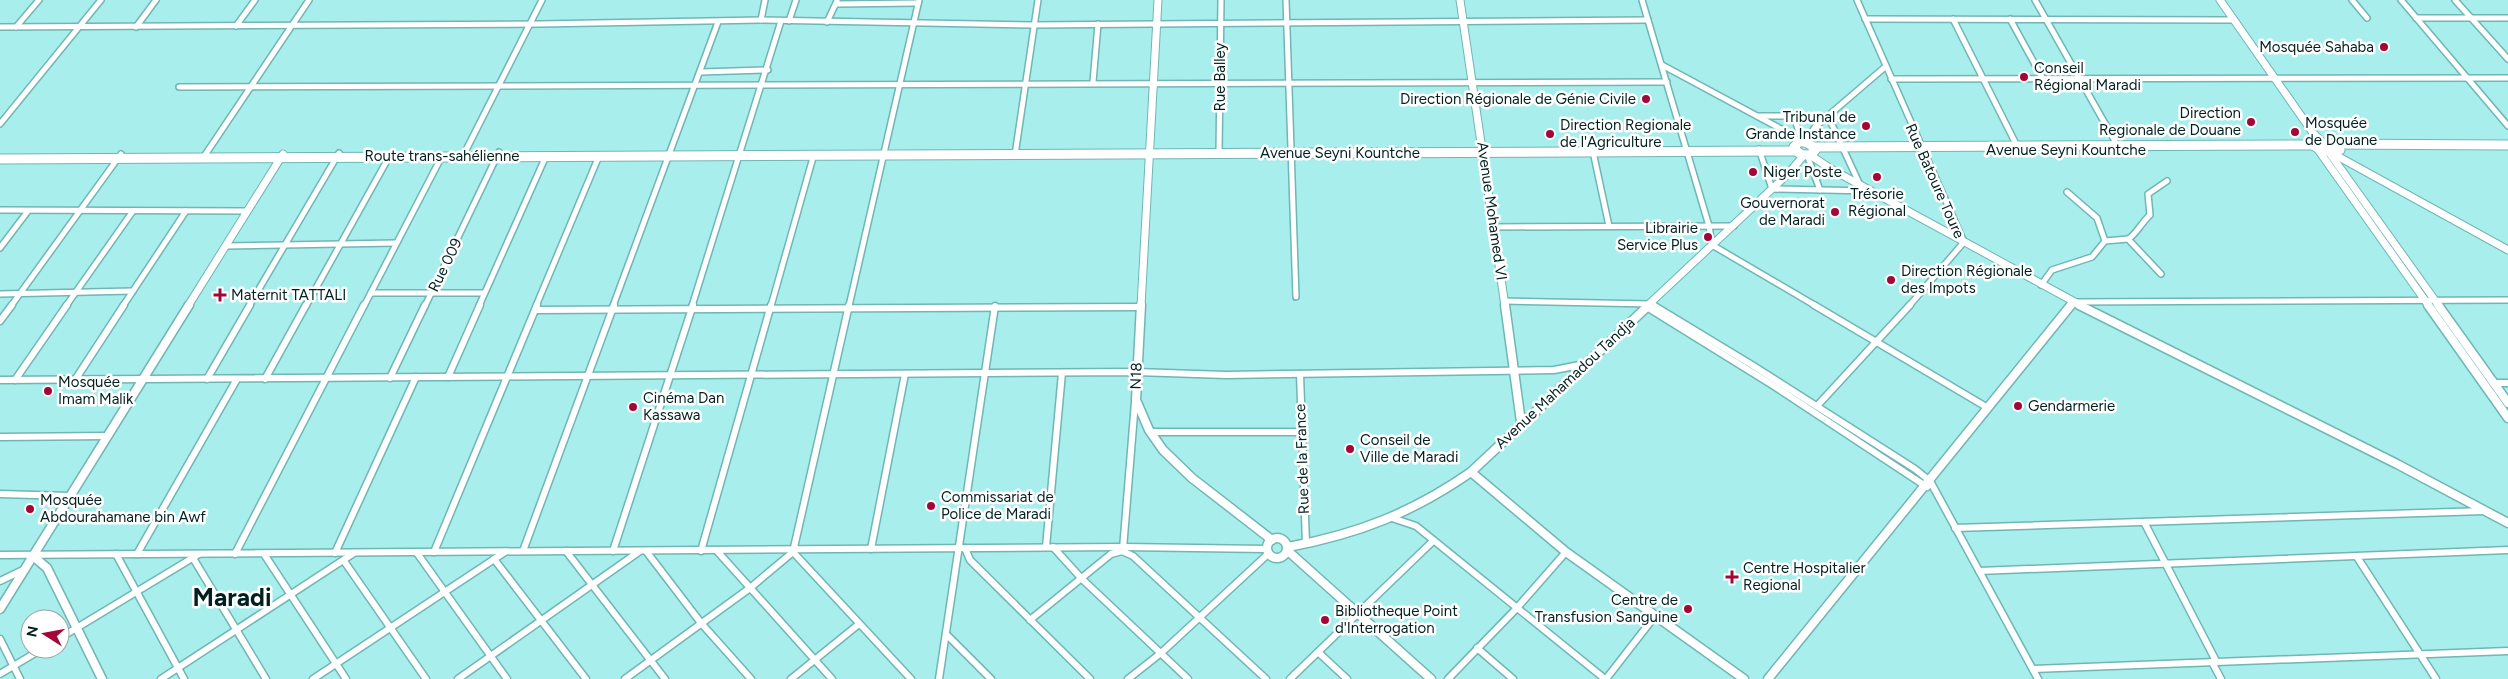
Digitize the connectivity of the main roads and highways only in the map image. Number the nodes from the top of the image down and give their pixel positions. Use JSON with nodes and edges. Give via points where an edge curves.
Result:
{"nodes":[{"id":1,"x":2508,"y":145,"type":"edge"},
{"id":2,"x":2320,"y":146,"type":"junction"},
{"id":3,"x":2118,"y":148,"type":"junction"},
{"id":4,"x":1922,"y":149,"type":"junction"},
{"id":5,"x":2508,"y":149,"type":"edge"},
{"id":6,"x":671,"y":153,"type":"junction"},
{"id":7,"x":883,"y":153,"type":"joint"},
{"id":8,"x":0,"y":154,"type":"edge"},
{"id":9,"x":464,"y":154,"type":"junction"},
{"id":10,"x":498,"y":154,"type":"junction"},
{"id":11,"x":338,"y":155,"type":"junction"},
{"id":12,"x":119,"y":156,"type":"junction"},
{"id":13,"x":0,"y":159,"type":"edge"}],
"edges":[{"from":1,"to":2,"type":"highway","name":"Avenue Seyni Kountche"},
{"from":2,"to":3,"type":"highway","name":"Avenue Seyni Kountche"},
{"from":2,"to":5,"type":"highway","name":"Avenue Seyni Kountche"},
{"from":3,"to":4,"type":"highway","name":"Avenue Seyni Kountche"},
{"from":3,"to":4,"type":"highway","name":"Avenue Seyni Kountche","via":[[2018,146]]},
{"from":4,"to":7,"type":"highway","name":"Avenue Seyni Kountche"},
{"from":6,"to":7,"type":"highway","name":"Route trans-sahélienne"},
{"from":6,"to":10,"type":"highway","name":"Route trans-sahélienne"},
{"from":6,"to":10,"type":"highway","name":"Route trans-sahélienne","via":[[599,156]]},
{"from":8,"to":12,"type":"highway","name":"Route trans-sahélienne"},
{"from":9,"to":10,"type":"highway","name":"Route trans-sahélienne"},
{"from":9,"to":11,"type":"highway","name":"Route trans-sahélienne"},
{"from":9,"to":11,"type":"highway","name":"Route trans-sahélienne"},
{"from":11,"to":12,"type":"highway","name":"Route trans-sahélienne"},
{"from":12,"to":13,"type":"highway","name":"Route trans-sahélienne"}]}
